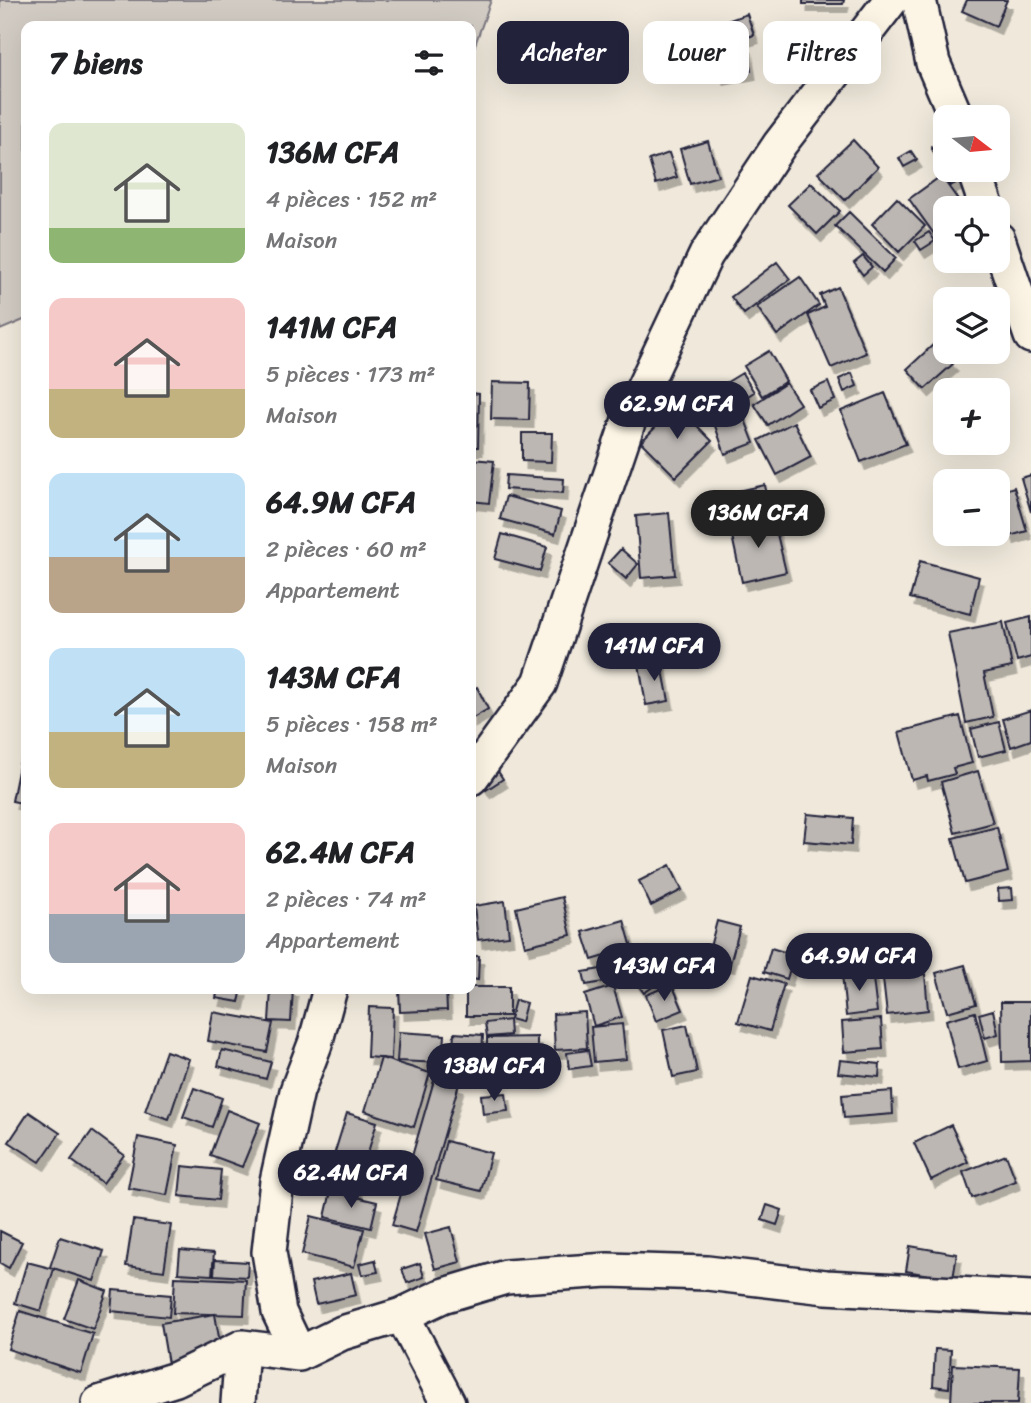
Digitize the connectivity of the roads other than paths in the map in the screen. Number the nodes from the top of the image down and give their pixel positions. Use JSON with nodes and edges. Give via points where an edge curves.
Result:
{"nodes":[{"id":1,"x":891,"y":0,"type":"edge"},
{"id":2,"x":919,"y":0,"type":"edge"},
{"id":3,"x":951,"y":105,"type":"edge"},
{"id":4,"x":1010,"y":273,"type":"edge"},
{"id":5,"x":1031,"y":336,"type":"edge"},
{"id":6,"x":476,"y":771,"type":"edge"},
{"id":7,"x":329,"y":994,"type":"edge"},
{"id":8,"x":1031,"y":1298,"type":"edge"},
{"id":9,"x":402,"y":1315,"type":"junction"},
{"id":10,"x":242,"y":1347,"type":"junction"},
{"id":11,"x":299,"y":1354,"type":"junction"},
{"id":12,"x":99,"y":1403,"type":"edge"},
{"id":13,"x":239,"y":1403,"type":"edge"},
{"id":14,"x":448,"y":1403,"type":"edge"}],
"edges":[{"from":1,"to":6,"type":"street","via":[[780,144],[706,255],[631,414],[540,683]]},
{"from":2,"to":3,"type":"street","via":[[933,63]]},
{"from":4,"to":5,"type":"street"},
{"from":7,"to":11,"type":"street","via":[[297,1091],[277,1181],[269,1252],[279,1312]]},
{"from":8,"to":9,"type":"street","via":[[826,1287],[707,1273],[608,1270],[506,1277],[442,1296]]},
{"from":9,"to":11,"type":"street","via":[[342,1333]]},
{"from":9,"to":14,"type":"street"},
{"from":10,"to":11,"type":"street"},
{"from":10,"to":12,"type":"street","via":[[176,1379]]},
{"from":10,"to":13,"type":"street"}]}
